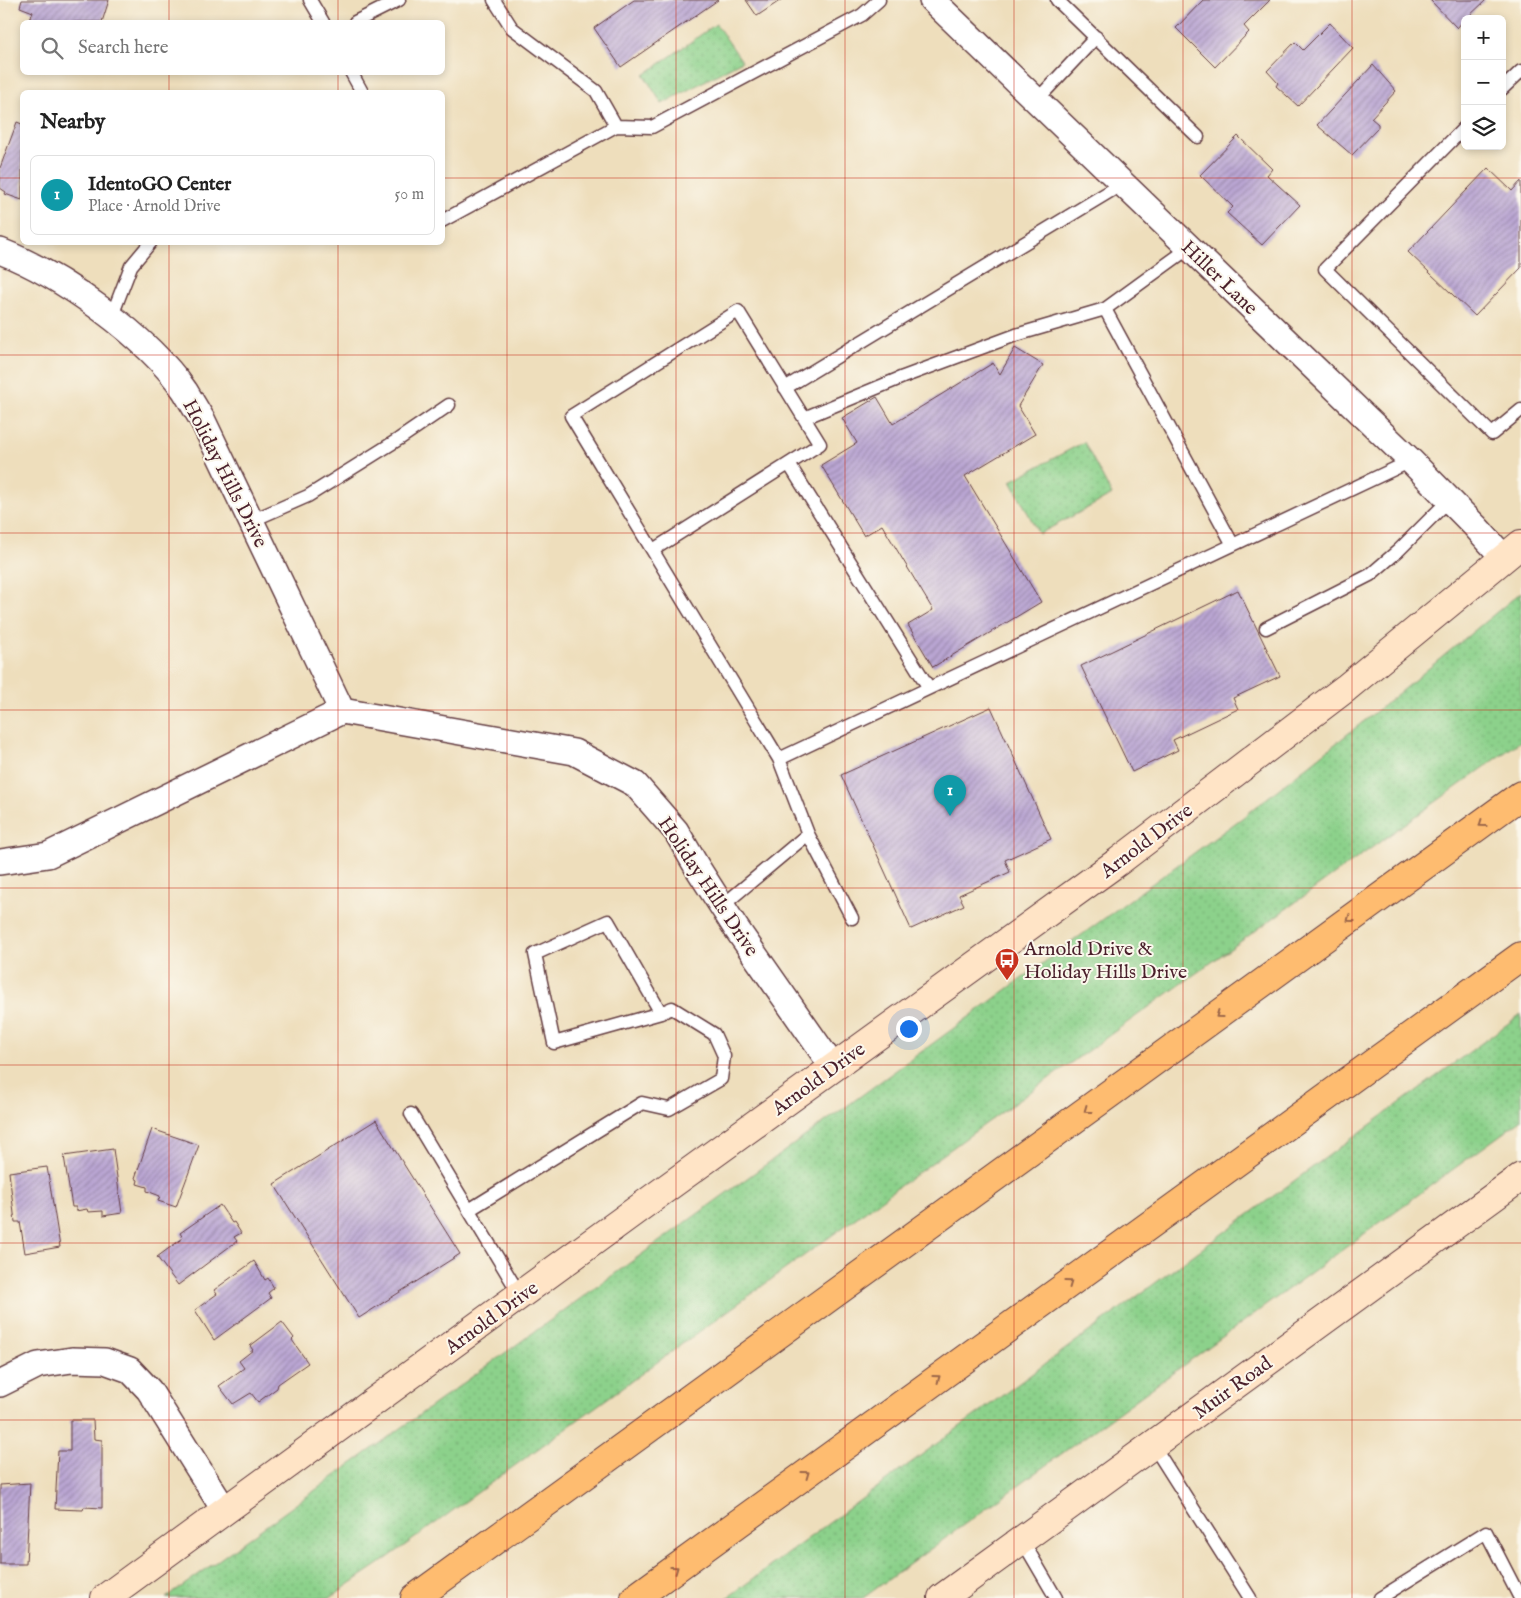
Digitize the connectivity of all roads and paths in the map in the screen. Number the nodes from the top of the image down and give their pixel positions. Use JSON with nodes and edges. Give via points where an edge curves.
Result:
{"nodes":[{"id":1,"x":310,"y":0,"type":"edge"},
{"id":2,"x":399,"y":0,"type":"edge"},
{"id":3,"x":494,"y":0,"type":"edge"},
{"id":4,"x":879,"y":0,"type":"edge"},
{"id":5,"x":932,"y":0,"type":"edge"},
{"id":6,"x":1058,"y":0,"type":"edge"},
{"id":7,"x":322,"y":20,"type":"edge"},
{"id":8,"x":360,"y":20,"type":"edge"},
{"id":9,"x":1096,"y":37,"type":"junction"},
{"id":10,"x":1521,"y":71,"type":"edge"},
{"id":11,"x":353,"y":75,"type":"edge"},
{"id":12,"x":1506,"y":86,"type":"edge"},
{"id":13,"x":361,"y":90,"type":"edge"},
{"id":14,"x":1036,"y":101,"type":"junction"},
{"id":15,"x":616,"y":126,"type":"junction"},
{"id":16,"x":1461,"y":131,"type":"edge"},
{"id":17,"x":1198,"y":137,"type":"dead end"},
{"id":18,"x":1122,"y":184,"type":"junction"},
{"id":19,"x":445,"y":218,"type":"edge"},
{"id":20,"x":148,"y":245,"type":"edge"},
{"id":21,"x":1189,"y":248,"type":"junction"},
{"id":22,"x":0,"y":251,"type":"edge"},
{"id":23,"x":1105,"y":309,"type":"junction"},
{"id":24,"x":111,"y":318,"type":"junction"},
{"id":25,"x":785,"y":388,"type":"junction"},
{"id":26,"x":449,"y":405,"type":"dead end"},
{"id":27,"x":1521,"y":410,"type":"edge"},
{"id":28,"x":804,"y":418,"type":"junction"},
{"id":29,"x":1411,"y":461,"type":"junction"},
{"id":30,"x":789,"y":464,"type":"junction"},
{"id":31,"x":1449,"y":500,"type":"junction"},
{"id":32,"x":251,"y":521,"type":"junction"},
{"id":33,"x":1233,"y":545,"type":"junction"},
{"id":34,"x":653,"y":550,"type":"junction"},
{"id":35,"x":1512,"y":551,"type":"edge"},
{"id":36,"x":1266,"y":628,"type":"dead end"},
{"id":37,"x":929,"y":688,"type":"junction"},
{"id":38,"x":342,"y":711,"type":"junction"},
{"id":39,"x":779,"y":759,"type":"junction"},
{"id":40,"x":1521,"y":795,"type":"edge"},
{"id":41,"x":808,"y":834,"type":"junction"},
{"id":42,"x":0,"y":862,"type":"edge"},
{"id":43,"x":722,"y":906,"type":"junction"},
{"id":44,"x":852,"y":918,"type":"dead end"},
{"id":45,"x":1521,"y":956,"type":"edge"},
{"id":46,"x":661,"y":1013,"type":"junction"},
{"id":47,"x":833,"y":1068,"type":"junction"},
{"id":48,"x":411,"y":1114,"type":"dead end"},
{"id":49,"x":1521,"y":1177,"type":"edge"},
{"id":50,"x":469,"y":1210,"type":"junction"},
{"id":51,"x":520,"y":1295,"type":"junction"},
{"id":52,"x":0,"y":1384,"type":"edge"},
{"id":53,"x":1153,"y":1444,"type":"junction"},
{"id":54,"x":225,"y":1511,"type":"junction"},
{"id":55,"x":1022,"y":1540,"type":"junction"},
{"id":56,"x":105,"y":1598,"type":"edge"},
{"id":57,"x":415,"y":1598,"type":"edge"},
{"id":58,"x":635,"y":1598,"type":"edge"},
{"id":59,"x":942,"y":1598,"type":"edge"},
{"id":60,"x":1056,"y":1598,"type":"edge"},
{"id":61,"x":1250,"y":1598,"type":"edge"},
{"id":62,"x":1380,"y":1598,"type":"edge"},
{"id":63,"x":1520,"y":1598,"type":"edge"}],
"edges":[{"from":1,"to":7,"type":"lane"},
{"from":2,"to":8,"type":"lane"},
{"from":3,"to":15,"type":"lane","via":[[512,28],[596,91]]},
{"from":4,"to":15,"type":"lane","via":[[862,15],[652,127]]},
{"from":5,"to":14,"type":"street","name":"Hiller Lane"},
{"from":6,"to":9,"type":"lane"},
{"from":9,"to":14,"type":"lane"},
{"from":9,"to":17,"type":"lane"},
{"from":10,"to":12,"type":"lane"},
{"from":11,"to":13,"type":"lane"},
{"from":14,"to":18,"type":"street","name":"Hiller Lane"},
{"from":15,"to":19,"type":"lane"},
{"from":16,"to":27,"type":"lane","via":[[1325,269],[1492,434]]},
{"from":18,"to":21,"type":"street","name":"Hiller Lane"},
{"from":18,"to":25,"type":"lane"},
{"from":20,"to":24,"type":"lane","via":[[131,266]]},
{"from":21,"to":23,"type":"lane"},
{"from":21,"to":29,"type":"street","name":"Hiller Lane"},
{"from":22,"to":24,"type":"street","name":"Holiday Hills Drive","via":[[60,282]]},
{"from":23,"to":28,"type":"lane","via":[[1016,335]]},
{"from":23,"to":33,"type":"lane"},
{"from":24,"to":32,"type":"street","name":"Holiday Hills Drive","via":[[141,342],[184,390],[203,421]]},
{"from":25,"to":28,"type":"lane"},
{"from":25,"to":34,"type":"lane","via":[[738,310],[571,416]]},
{"from":26,"to":32,"type":"lane","via":[[308,496]]},
{"from":28,"to":30,"type":"lane","via":[[820,444]]},
{"from":29,"to":31,"type":"street","name":"Hiller Lane"},
{"from":29,"to":33,"type":"lane"},
{"from":30,"to":34,"type":"lane"},
{"from":30,"to":37,"type":"lane"},
{"from":31,"to":35,"type":"street","name":"Hiller Lane"},
{"from":31,"to":36,"type":"lane","via":[[1370,575]]},
{"from":32,"to":38,"type":"street","name":"Holiday Hills Drive"},
{"from":33,"to":37,"type":"lane"},
{"from":34,"to":39,"type":"lane"},
{"from":35,"to":47,"type":"street","name":"Arnold Drive","via":[[1346,688],[1227,780]]},
{"from":37,"to":39,"type":"lane"},
{"from":38,"to":42,"type":"street","via":[[48,855]]},
{"from":38,"to":43,"type":"street","name":"Holiday Hills Drive","via":[[574,752],[636,784],[676,831]]},
{"from":39,"to":41,"type":"lane"},
{"from":40,"to":57,"type":"highway","one_way":true},
{"from":41,"to":43,"type":"lane"},
{"from":41,"to":44,"type":"lane"},
{"from":43,"to":47,"type":"street","name":"Holiday Hills Drive"},
{"from":58,"to":45,"type":"highway","one_way":true},
{"from":46,"to":46,"type":"lane","via":[[554,1043],[535,954],[608,922]]},
{"from":46,"to":50,"type":"lane","via":[[672,1008],[714,1034],[724,1056],[722,1079],[669,1109],[642,1103]]},
{"from":47,"to":51,"type":"street","name":"Arnold Drive"},
{"from":48,"to":50,"type":"lane"},
{"from":49,"to":53,"type":"street","name":"Muir Road"},
{"from":50,"to":51,"type":"lane"},
{"from":51,"to":54,"type":"street","name":"Arnold Drive"},
{"from":52,"to":54,"type":"street","via":[[38,1366],[72,1360],[105,1361],[130,1370],[149,1390]]},
{"from":53,"to":55,"type":"street","name":"Muir Road"},
{"from":53,"to":61,"type":"lane"},
{"from":54,"to":56,"type":"street","name":"Arnold Drive"},
{"from":55,"to":59,"type":"street","name":"Muir Road"},
{"from":55,"to":60,"type":"lane"},
{"from":62,"to":63,"type":"lane","via":[[1486,1532]]}]}
